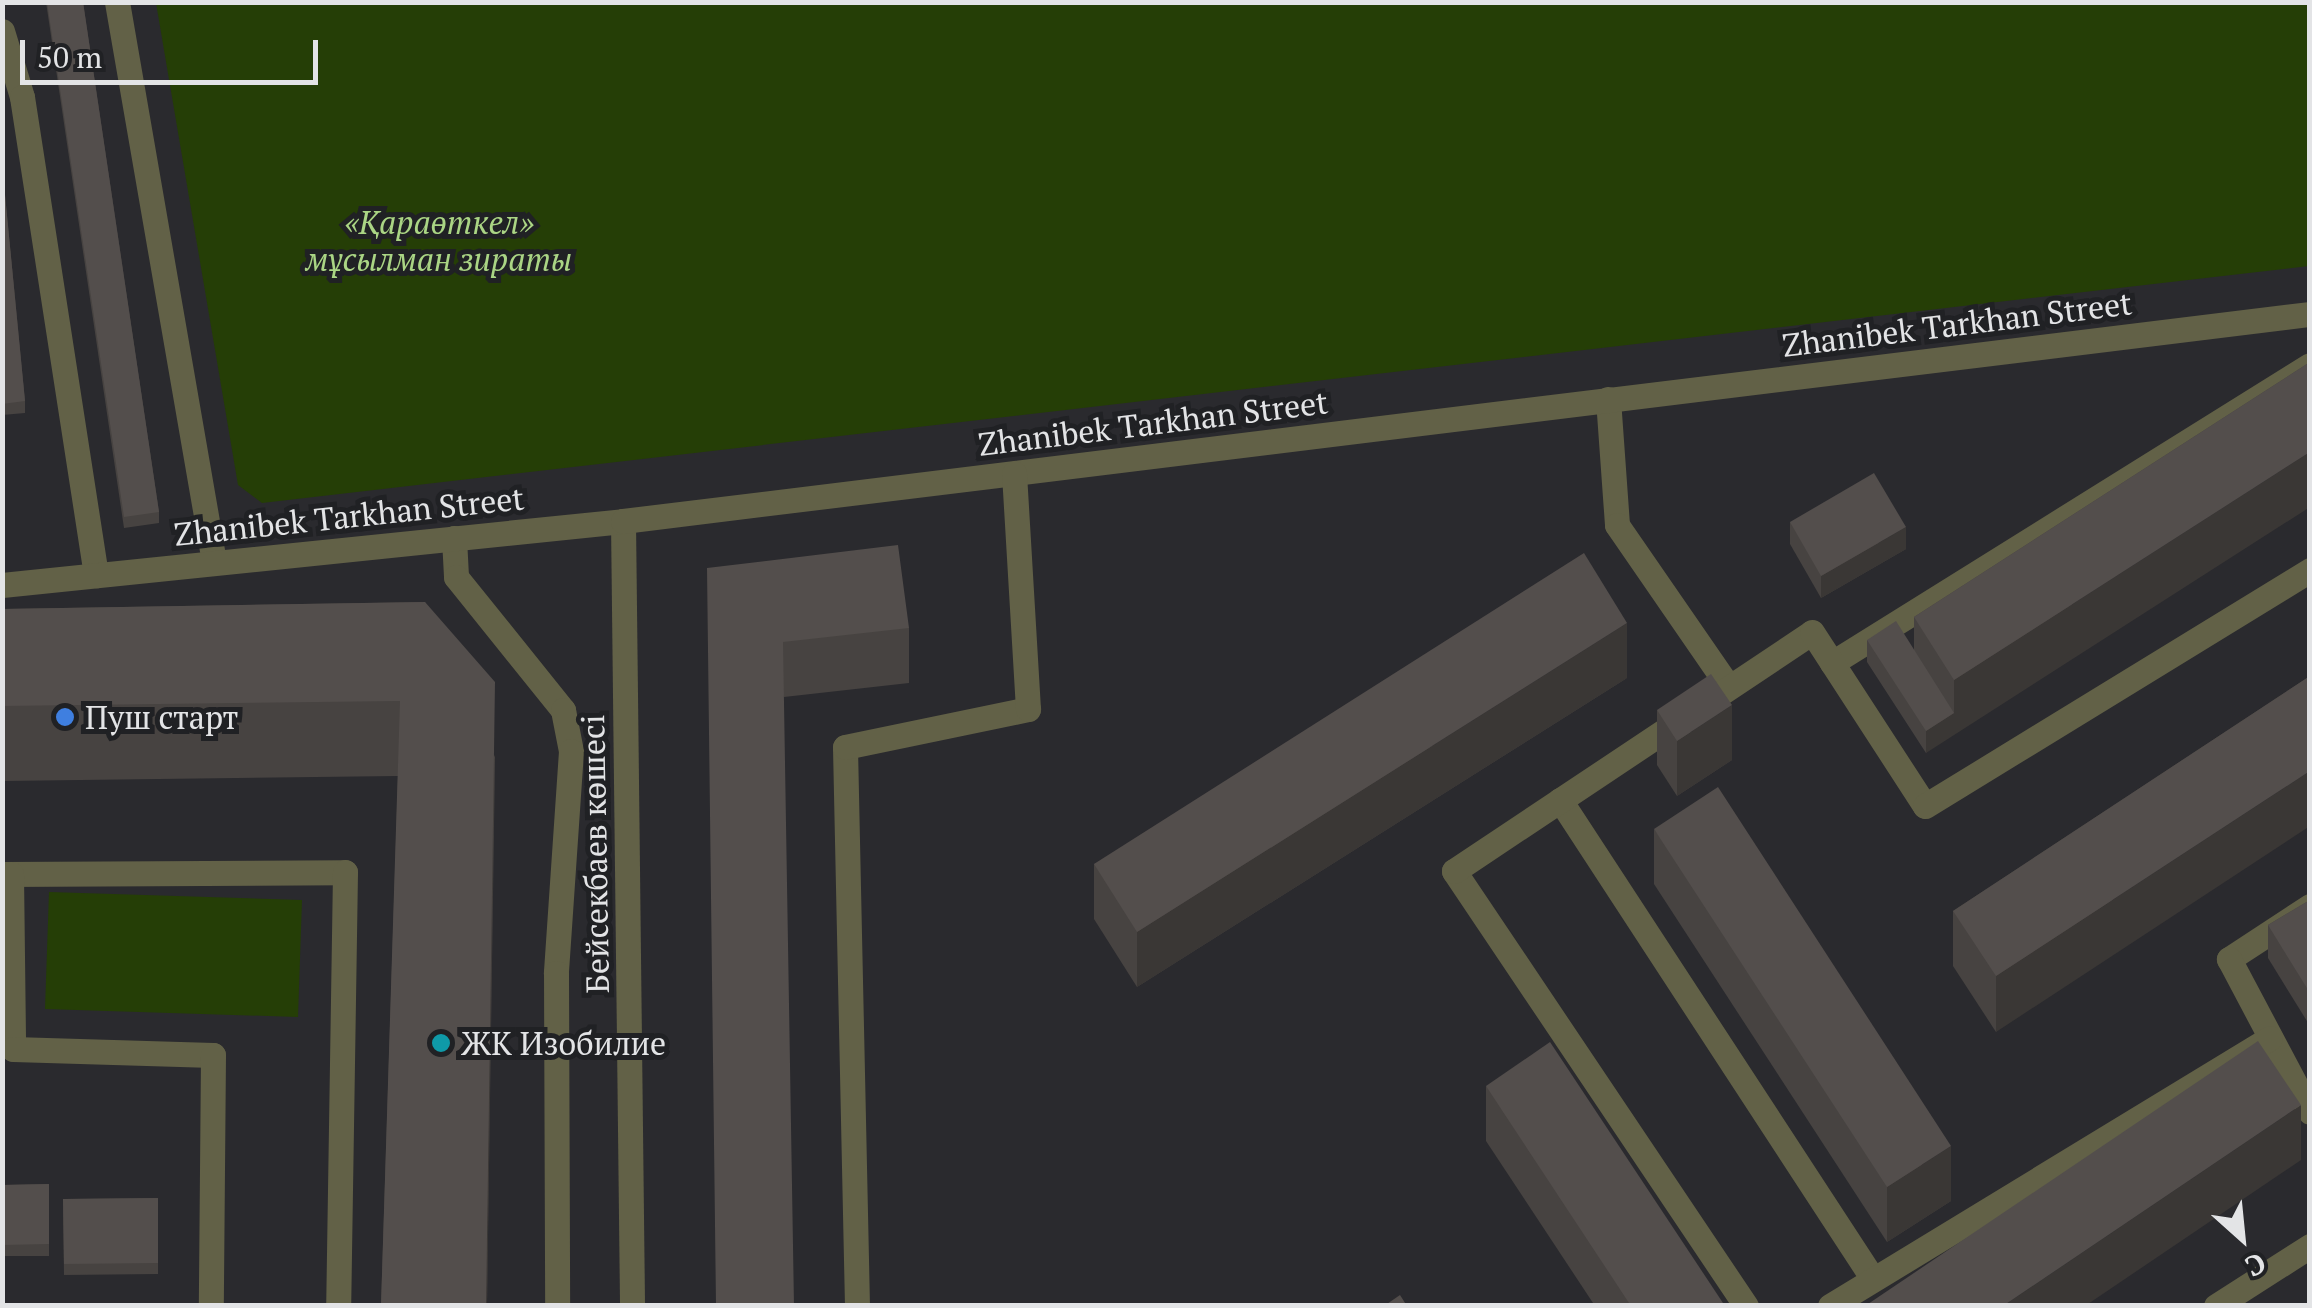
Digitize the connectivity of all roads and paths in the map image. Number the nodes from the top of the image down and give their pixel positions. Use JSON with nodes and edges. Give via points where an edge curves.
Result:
{"nodes":[{"id":1,"x":117,"y":2,"type":"edge"},
{"id":2,"x":2,"y":31,"type":"edge"},
{"id":3,"x":2310,"y":314,"type":"edge"},
{"id":4,"x":2310,"y":365,"type":"edge"},
{"id":5,"x":1608,"y":398,"type":"junction"},
{"id":6,"x":1014,"y":472,"type":"junction"},
{"id":7,"x":624,"y":521,"type":"junction"},
{"id":8,"x":454,"y":538,"type":"junction"},
{"id":9,"x":214,"y":562,"type":"junction"},
{"id":10,"x":2310,"y":570,"type":"edge"},
{"id":11,"x":96,"y":575,"type":"junction"},
{"id":12,"x":2,"y":585,"type":"edge"},
{"id":13,"x":1832,"y":662,"type":"junction"},
{"id":14,"x":1728,"y":686,"type":"junction"},
{"id":15,"x":1560,"y":800,"type":"junction"},
{"id":16,"x":7,"y":874,"type":"edge"},
{"id":17,"x":2310,"y":906,"type":"edge"},
{"id":18,"x":2270,"y":1038,"type":"junction"},
{"id":19,"x":2310,"y":1112,"type":"edge"},
{"id":20,"x":2310,"y":1246,"type":"edge"},
{"id":21,"x":1871,"y":1276,"type":"junction"},
{"id":22,"x":211,"y":1306,"type":"edge"},
{"id":23,"x":338,"y":1306,"type":"edge"},
{"id":24,"x":558,"y":1306,"type":"edge"},
{"id":25,"x":632,"y":1306,"type":"edge"},
{"id":26,"x":856,"y":1306,"type":"edge"},
{"id":27,"x":1746,"y":1306,"type":"edge"},
{"id":28,"x":1830,"y":1306,"type":"edge"},
{"id":29,"x":2216,"y":1306,"type":"edge"}],
"edges":[{"from":1,"to":9,"type":"street"},
{"from":2,"to":11,"type":"street","via":[[22,96]]},
{"from":3,"to":5,"type":"street","name":"Zhanibek Tarkhan Street"},
{"from":4,"to":13,"type":"street"},
{"from":5,"to":6,"type":"street","name":"Zhanibek Tarkhan Street"},
{"from":5,"to":14,"type":"street","via":[[1617,526]]},
{"from":6,"to":7,"type":"street","name":"Zhanibek Tarkhan Street"},
{"from":6,"to":26,"type":"street","via":[[1028,709],[845,747]]},
{"from":7,"to":8,"type":"street","name":"Zhanibek Tarkhan Street"},
{"from":7,"to":25,"type":"street","name":"Бейсекбаев көшесі"},
{"from":8,"to":9,"type":"street","name":"Zhanibek Tarkhan Street"},
{"from":8,"to":24,"type":"street","via":[[456,577],[563,710],[571,750],[556,973]]},
{"from":9,"to":11,"type":"street","name":"Zhanibek Tarkhan Street"},
{"from":10,"to":13,"type":"street","via":[[1924,806]]},
{"from":11,"to":12,"type":"street","name":"Zhanibek Tarkhan Street"},
{"from":13,"to":14,"type":"street","via":[[1812,632]]},
{"from":14,"to":15,"type":"street"},
{"from":15,"to":21,"type":"street"},
{"from":15,"to":27,"type":"street","via":[[1454,871]]},
{"from":16,"to":22,"type":"street","via":[[13,1050],[214,1055]]},
{"from":16,"to":23,"type":"street","via":[[345,872]]},
{"from":17,"to":18,"type":"street","via":[[2228,958]]},
{"from":18,"to":19,"type":"street"},
{"from":18,"to":21,"type":"street"},
{"from":20,"to":29,"type":"street"},
{"from":21,"to":28,"type":"street"}]}
